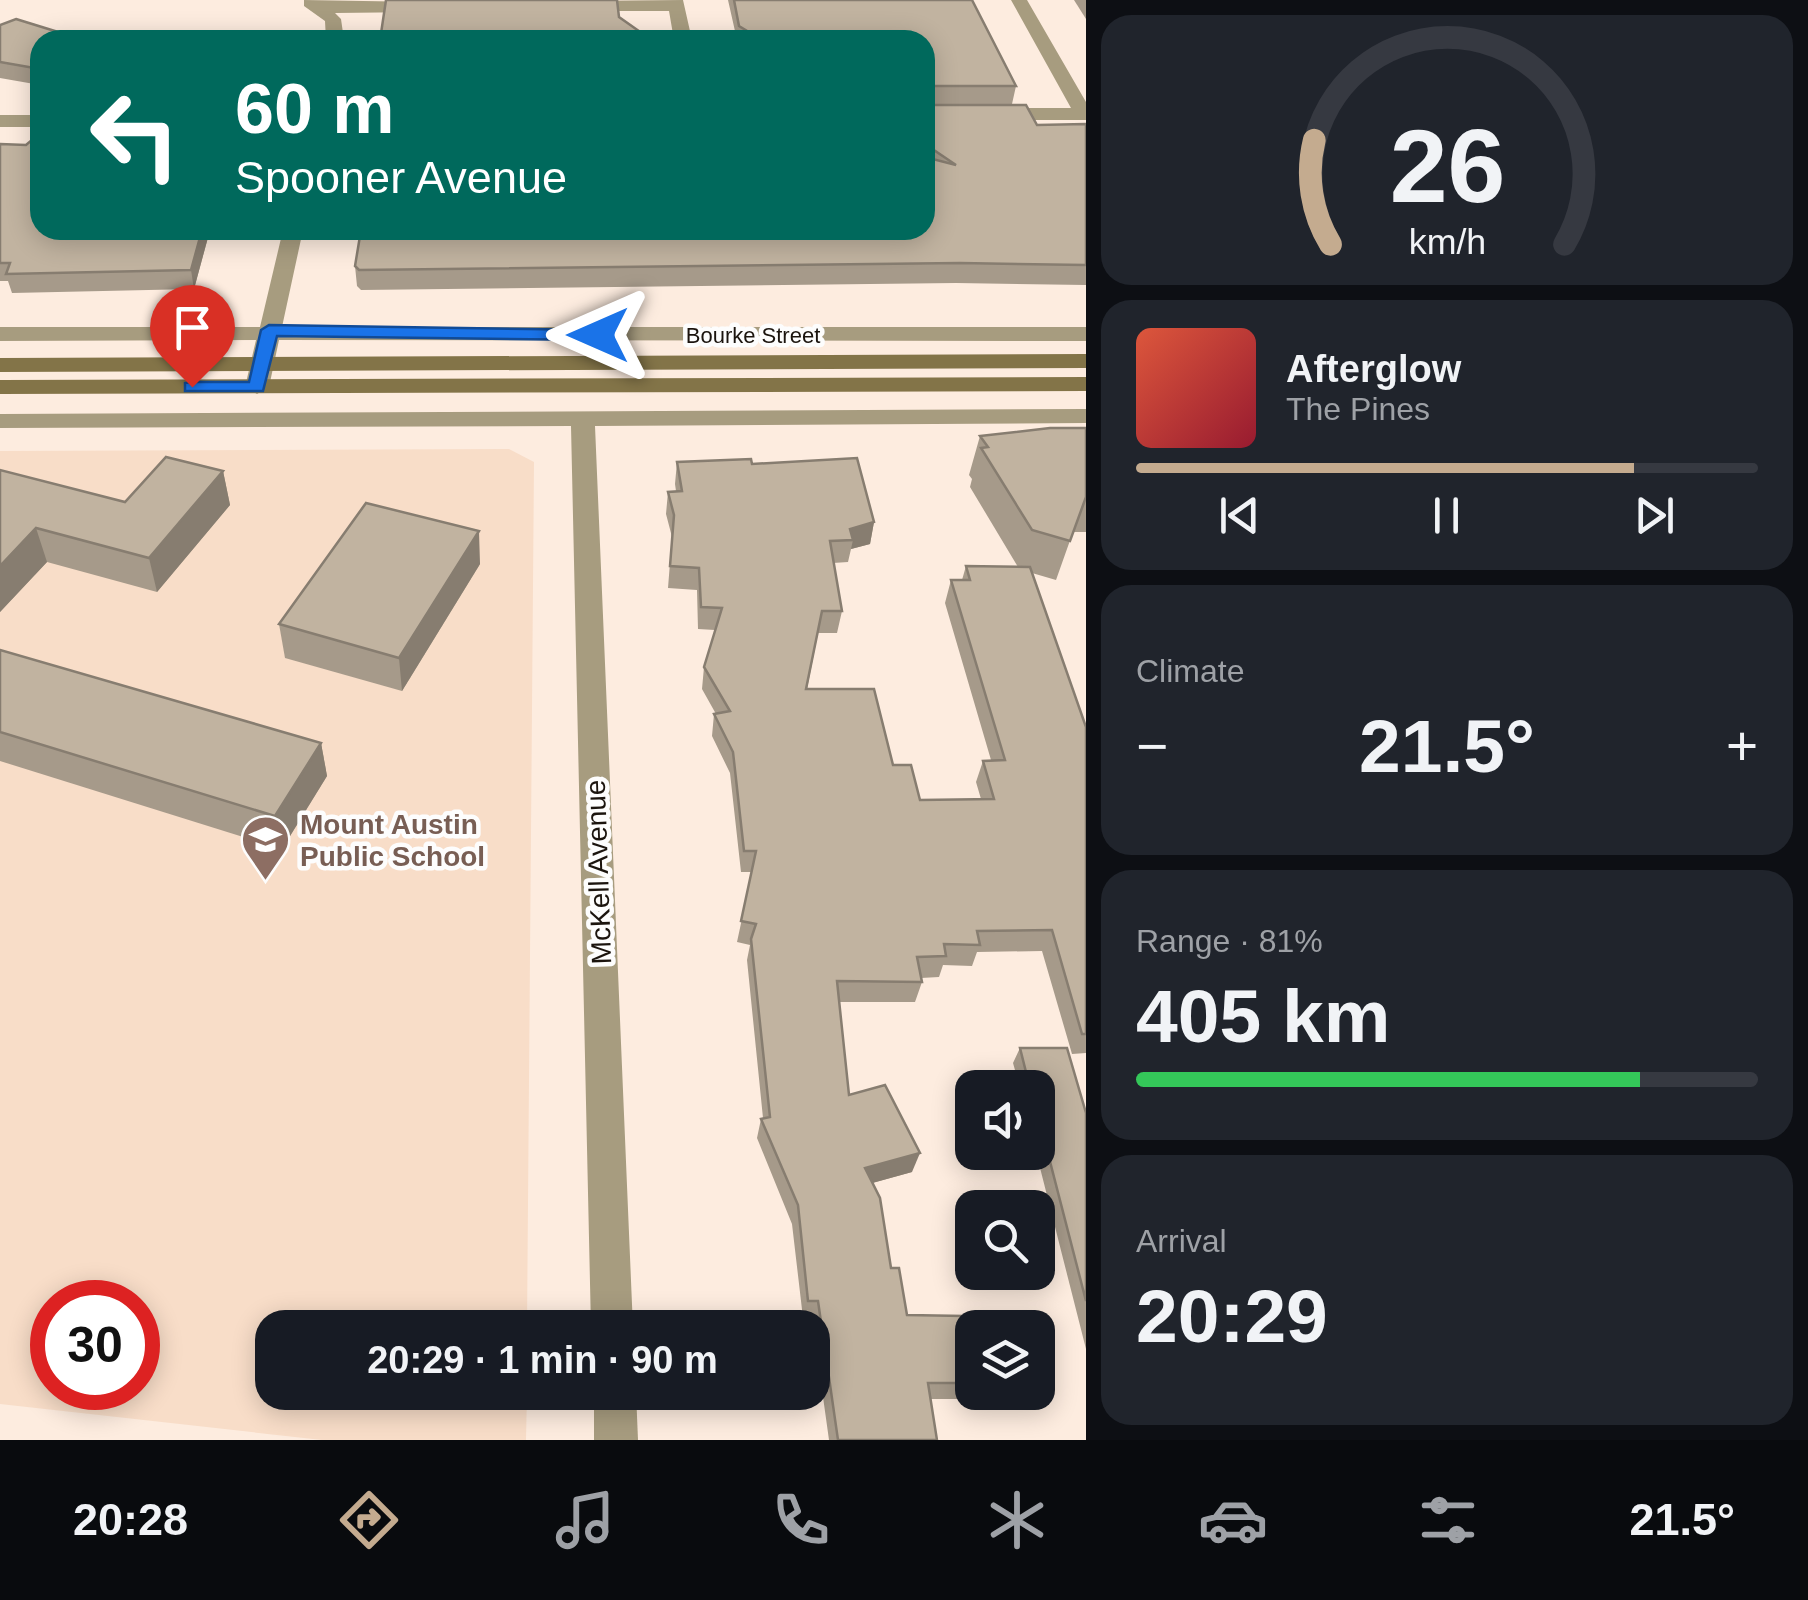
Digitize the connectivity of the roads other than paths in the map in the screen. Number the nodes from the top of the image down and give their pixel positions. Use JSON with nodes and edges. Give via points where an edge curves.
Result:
{"nodes":[{"id":1,"x":302,"y":0,"type":"edge"},
{"id":2,"x":1019,"y":0,"type":"edge"},
{"id":3,"x":675,"y":3,"type":"edge"},
{"id":4,"x":553,"y":6,"type":"edge"},
{"id":5,"x":436,"y":7,"type":"edge"},
{"id":6,"x":320,"y":8,"type":"junction"},
{"id":7,"x":335,"y":30,"type":"edge"},
{"id":8,"x":681,"y":30,"type":"edge"},
{"id":9,"x":935,"y":114,"type":"edge"},
{"id":10,"x":1084,"y":114,"type":"edge"},
{"id":11,"x":0,"y":121,"type":"edge"},
{"id":12,"x":30,"y":122,"type":"edge"},
{"id":13,"x":290,"y":240,"type":"edge"},
{"id":14,"x":269,"y":330,"type":"junction"},
{"id":15,"x":0,"y":334,"type":"edge"},
{"id":16,"x":1086,"y":334,"type":"edge"},
{"id":17,"x":1086,"y":361,"type":"edge"},
{"id":18,"x":263,"y":362,"type":"junction"},
{"id":19,"x":0,"y":364,"type":"edge"},
{"id":20,"x":1086,"y":384,"type":"edge"},
{"id":21,"x":257,"y":387,"type":"junction"},
{"id":22,"x":0,"y":388,"type":"edge"},
{"id":23,"x":1086,"y":416,"type":"edge"},
{"id":24,"x":583,"y":417,"type":"junction"},
{"id":25,"x":0,"y":421,"type":"edge"},
{"id":26,"x":611,"y":1310,"type":"edge"},
{"id":27,"x":615,"y":1410,"type":"edge"},
{"id":28,"x":616,"y":1440,"type":"edge"}],
"edges":[{"from":1,"to":6,"type":"street"},
{"from":2,"to":10,"type":"street"},
{"from":3,"to":4,"type":"street"},
{"from":3,"to":8,"type":"street"},
{"from":5,"to":6,"type":"street"},
{"from":6,"to":7,"type":"street","via":[[334,19]]},
{"from":9,"to":10,"type":"street"},
{"from":11,"to":12,"type":"street"},
{"from":13,"to":14,"type":"street"},
{"from":14,"to":15,"type":"street","name":"Bourke Street"},
{"from":14,"to":16,"type":"street","name":"Bourke Street"},
{"from":14,"to":18,"type":"street"},
{"from":17,"to":18,"type":"main road","name":"Bourke Street"},
{"from":18,"to":19,"type":"main road","name":"Bourke Street"},
{"from":18,"to":21,"type":"street"},
{"from":20,"to":21,"type":"main road","name":"Bourke Street"},
{"from":21,"to":22,"type":"main road","name":"Bourke Street"},
{"from":23,"to":24,"type":"street"},
{"from":24,"to":25,"type":"street"},
{"from":24,"to":26,"type":"street","name":"McKell Avenue"},
{"from":27,"to":28,"type":"street"}]}
